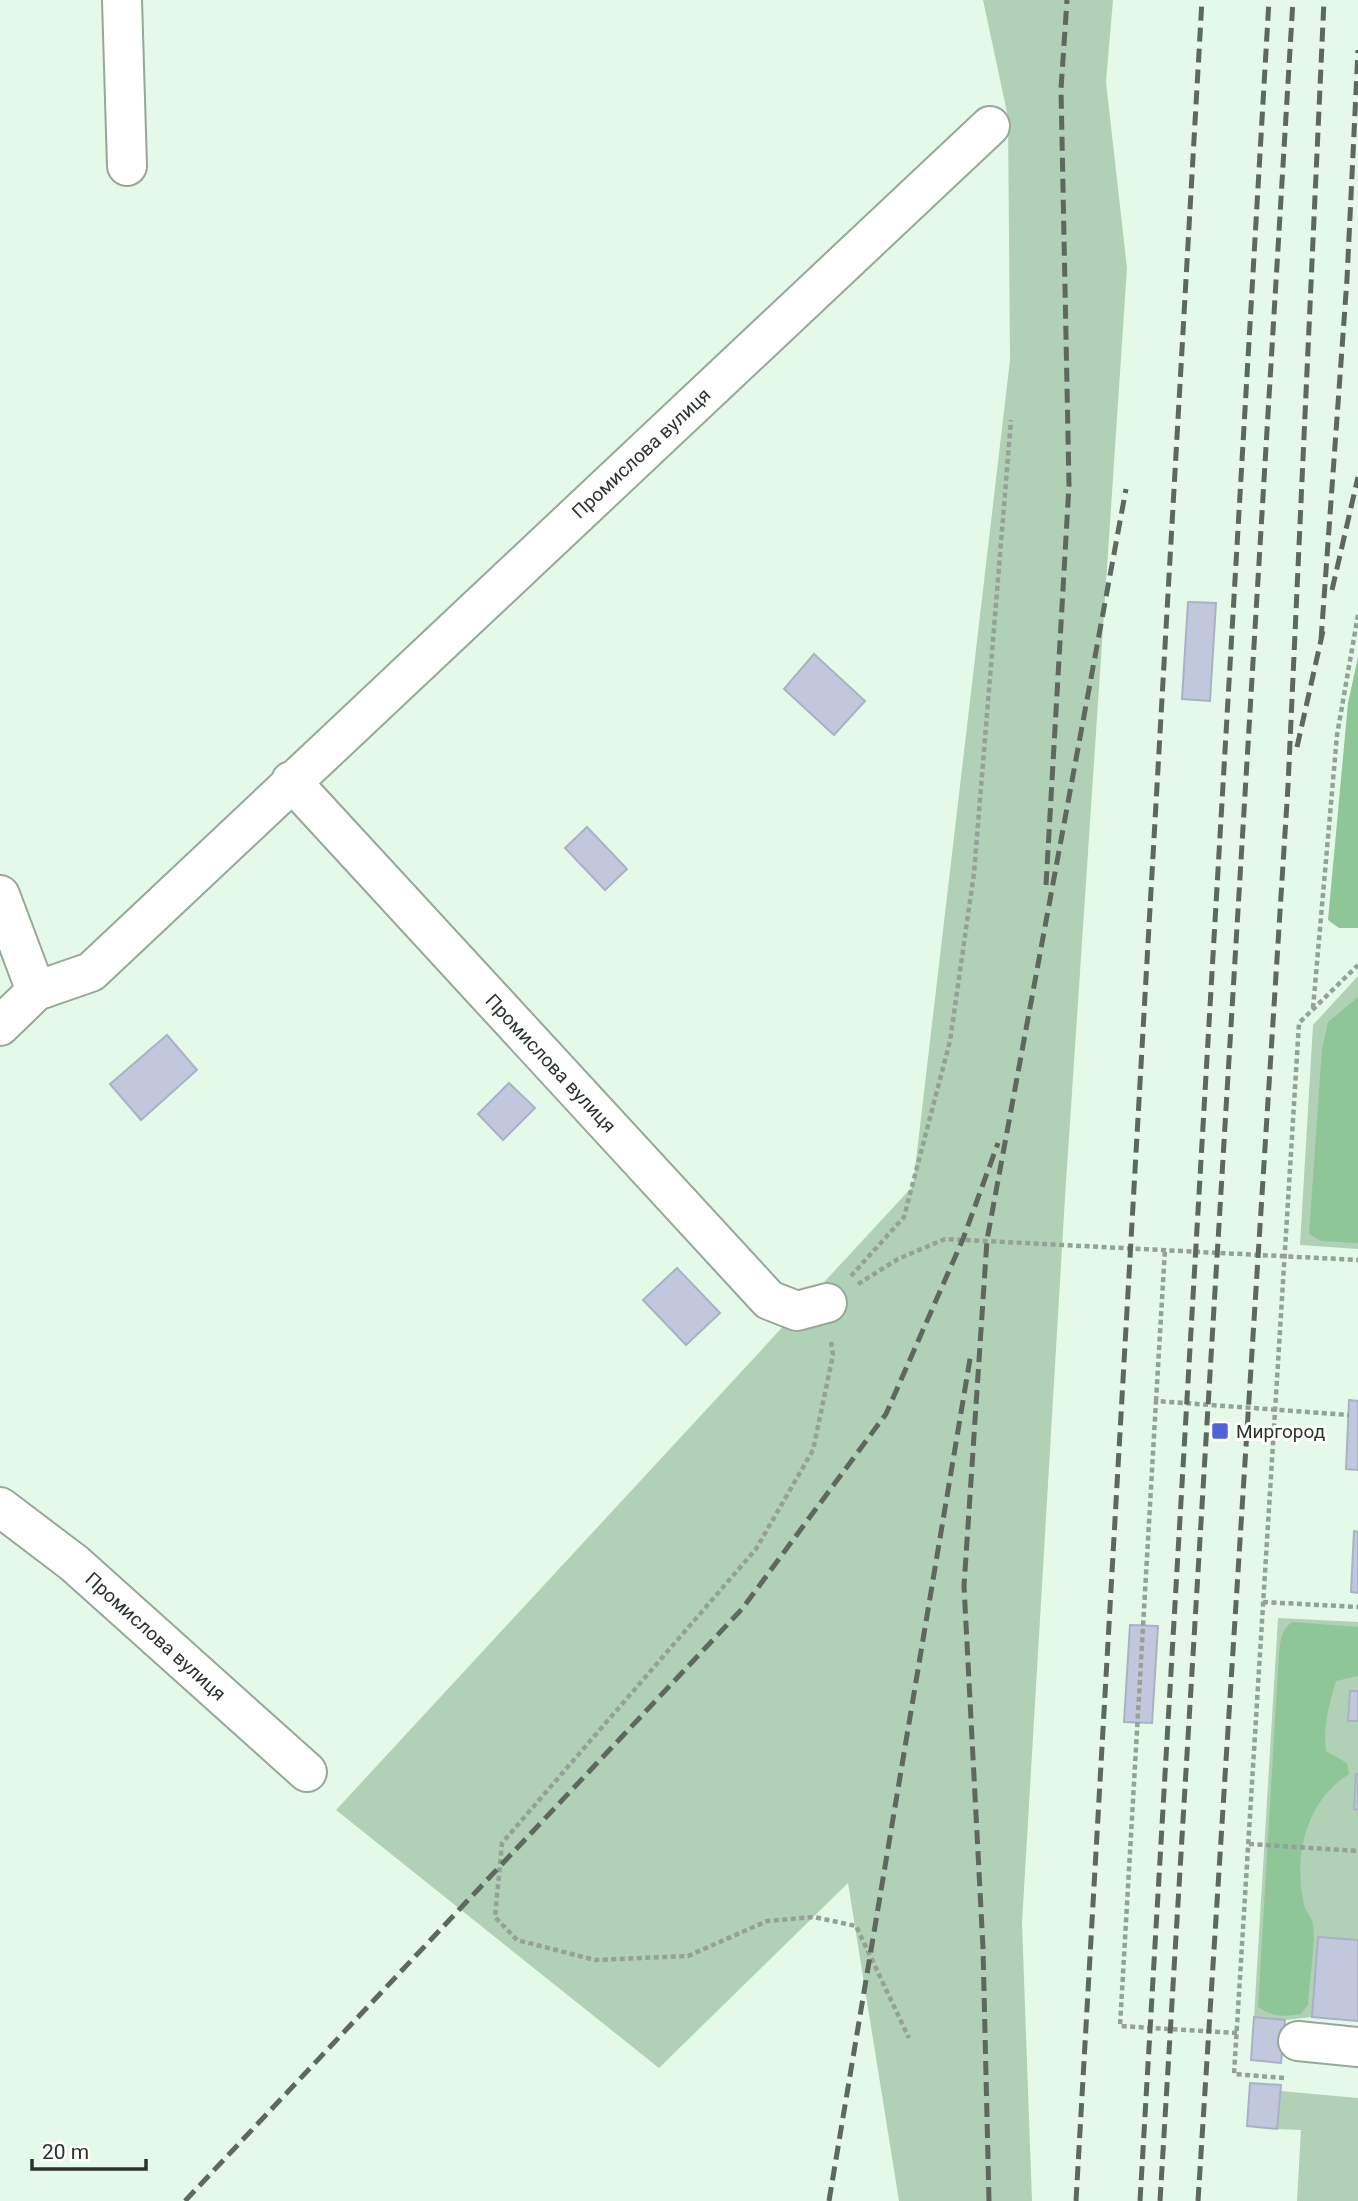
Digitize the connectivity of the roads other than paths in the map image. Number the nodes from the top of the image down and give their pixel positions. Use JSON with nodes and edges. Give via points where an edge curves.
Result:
{"nodes":[{"id":1,"x":122,"y":0,"type":"edge"},
{"id":2,"x":990,"y":126,"type":"dead end"},
{"id":3,"x":127,"y":166,"type":"dead end"},
{"id":4,"x":292,"y":781,"type":"junction"},
{"id":5,"x":0,"y":895,"type":"edge"},
{"id":6,"x":36,"y":991,"type":"junction"},
{"id":7,"x":0,"y":1026,"type":"edge"},
{"id":8,"x":827,"y":1303,"type":"road end"},
{"id":9,"x":0,"y":1507,"type":"edge"},
{"id":10,"x":306,"y":1772,"type":"dead end"},
{"id":11,"x":1298,"y":2041,"type":"dead end"},
{"id":12,"x":1358,"y":2047,"type":"edge"}],
"edges":[{"from":1,"to":3,"type":"street"},
{"from":2,"to":4,"type":"street","name":"Промислова вулиця"},
{"from":4,"to":6,"type":"street","name":"Промислова вулиця","via":[[91,972]]},
{"from":4,"to":8,"type":"street","name":"Промислова вулиця","via":[[769,1300],[797,1311]]},
{"from":5,"to":6,"type":"street"},
{"from":6,"to":7,"type":"street","name":"Промислова вулиця"},
{"from":9,"to":10,"type":"street","name":"Промислова вулиця","via":[[74,1563]]},
{"from":11,"to":12,"type":"street"}]}
